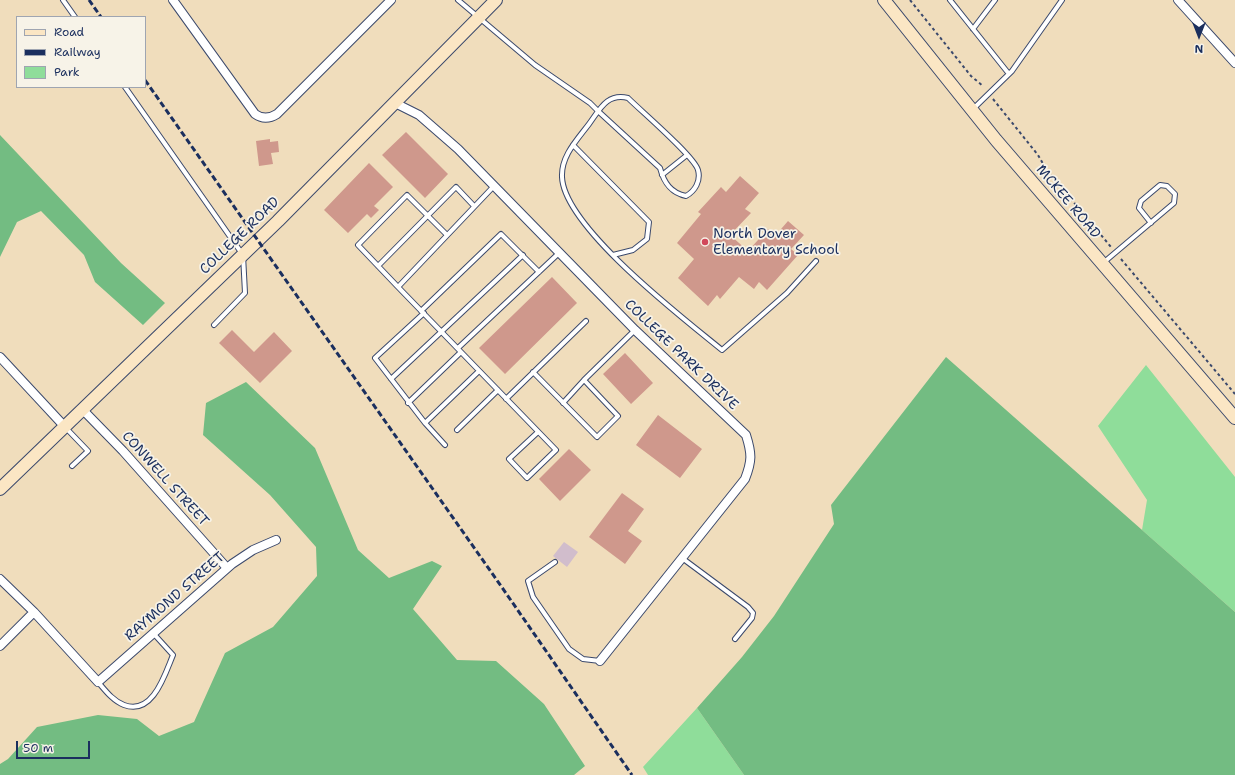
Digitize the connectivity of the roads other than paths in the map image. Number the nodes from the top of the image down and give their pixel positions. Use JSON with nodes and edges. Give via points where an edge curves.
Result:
{"nodes":[{"id":1,"x":63,"y":0,"type":"edge"},
{"id":2,"x":173,"y":0,"type":"edge"},
{"id":3,"x":391,"y":0,"type":"edge"},
{"id":4,"x":458,"y":0,"type":"edge"},
{"id":5,"x":496,"y":0,"type":"edge"},
{"id":6,"x":884,"y":0,"type":"edge"},
{"id":7,"x":950,"y":0,"type":"edge"},
{"id":8,"x":995,"y":0,"type":"edge"},
{"id":9,"x":1062,"y":0,"type":"edge"},
{"id":10,"x":1178,"y":0,"type":"edge"},
{"id":11,"x":74,"y":16,"type":"edge"},
{"id":12,"x":478,"y":18,"type":"junction"},
{"id":13,"x":973,"y":29,"type":"junction"},
{"id":14,"x":1235,"y":63,"type":"edge"},
{"id":15,"x":1009,"y":74,"type":"junction"},
{"id":16,"x":126,"y":88,"type":"edge"},
{"id":17,"x":395,"y":103,"type":"junction"},
{"id":18,"x":598,"y":111,"type":"junction"},
{"id":19,"x":972,"y":111,"type":"junction"},
{"id":20,"x":573,"y":145,"type":"junction"},
{"id":21,"x":687,"y":155,"type":"junction"},
{"id":22,"x":662,"y":175,"type":"junction"},
{"id":23,"x":494,"y":186,"type":"junction"},
{"id":24,"x":474,"y":206,"type":"junction"},
{"id":25,"x":428,"y":216,"type":"junction"},
{"id":26,"x":1151,"y":223,"type":"junction"},
{"id":27,"x":447,"y":235,"type":"junction"},
{"id":28,"x":559,"y":253,"type":"junction"},
{"id":29,"x":243,"y":255,"type":"junction"},
{"id":30,"x":523,"y":255,"type":"junction"},
{"id":31,"x":613,"y":255,"type":"junction"},
{"id":32,"x":816,"y":261,"type":"dead end"},
{"id":33,"x":1102,"y":264,"type":"junction"},
{"id":34,"x":378,"y":266,"type":"junction"},
{"id":35,"x":539,"y":272,"type":"junction"},
{"id":36,"x":398,"y":287,"type":"junction"},
{"id":37,"x":423,"y":312,"type":"junction"},
{"id":38,"x":586,"y":321,"type":"dead end"},
{"id":39,"x":214,"y":325,"type":"dead end"},
{"id":40,"x":635,"y":330,"type":"junction"},
{"id":41,"x":442,"y":332,"type":"junction"},
{"id":42,"x":459,"y":350,"type":"junction"},
{"id":43,"x":0,"y":357,"type":"edge"},
{"id":44,"x":479,"y":370,"type":"junction"},
{"id":45,"x":533,"y":372,"type":"junction"},
{"id":46,"x":391,"y":379,"type":"junction"},
{"id":47,"x":584,"y":380,"type":"junction"},
{"id":48,"x":498,"y":390,"type":"junction"},
{"id":49,"x":506,"y":399,"type":"junction"},
{"id":50,"x":408,"y":402,"type":"junction"},
{"id":51,"x":563,"y":402,"type":"junction"},
{"id":52,"x":82,"y":409,"type":"junction"},
{"id":53,"x":1235,"y":418,"type":"edge"},
{"id":54,"x":426,"y":423,"type":"junction"},
{"id":55,"x":65,"y":427,"type":"junction"},
{"id":56,"x":457,"y":430,"type":"dead end"},
{"id":57,"x":538,"y":432,"type":"junction"},
{"id":58,"x":445,"y":445,"type":"dead end"},
{"id":59,"x":72,"y":466,"type":"dead end"},
{"id":60,"x":0,"y":489,"type":"edge"},
{"id":61,"x":276,"y":540,"type":"dead end"},
{"id":62,"x":682,"y":558,"type":"junction"},
{"id":63,"x":555,"y":562,"type":"dead end"},
{"id":64,"x":227,"y":568,"type":"junction"},
{"id":65,"x":0,"y":579,"type":"edge"},
{"id":66,"x":34,"y":612,"type":"junction"},
{"id":67,"x":153,"y":632,"type":"junction"},
{"id":68,"x":735,"y":639,"type":"dead end"},
{"id":69,"x":0,"y":646,"type":"edge"},
{"id":70,"x":600,"y":661,"type":"joint"},
{"id":71,"x":98,"y":682,"type":"junction"}],
"edges":[{"from":1,"to":11,"type":"lane"},
{"from":2,"to":3,"type":"street","via":[[260,118],[277,114]]},
{"from":4,"to":12,"type":"lane"},
{"from":5,"to":12,"type":"street","name":"COLLEGE ROAD"},
{"from":6,"to":19,"type":"street","name":"MCKEE ROAD"},
{"from":7,"to":13,"type":"lane"},
{"from":8,"to":13,"type":"lane"},
{"from":9,"to":15,"type":"lane"},
{"from":10,"to":14,"type":"street"},
{"from":12,"to":17,"type":"street","name":"COLLEGE ROAD"},
{"from":12,"to":18,"type":"lane","via":[[535,65]]},
{"from":13,"to":15,"type":"lane"},
{"from":15,"to":19,"type":"lane"},
{"from":16,"to":29,"type":"lane"},
{"from":17,"to":23,"type":"street","name":"COLLEGE PARK DRIVE","via":[[419,116],[458,149]]},
{"from":17,"to":29,"type":"street","name":"COLLEGE ROAD"},
{"from":18,"to":20,"type":"lane"},
{"from":18,"to":21,"type":"lane","via":[[611,98],[628,98]]},
{"from":18,"to":22,"type":"lane","via":[[660,168]]},
{"from":19,"to":33,"type":"street","name":"MCKEE ROAD"},
{"from":20,"to":31,"type":"lane","via":[[566,154],[562,176],[566,195],[578,215]]},
{"from":20,"to":31,"type":"lane","via":[[649,222],[647,239],[633,250]]},
{"from":21,"to":22,"type":"lane"},
{"from":21,"to":22,"type":"lane","via":[[698,170],[698,184],[692,192],[686,196],[679,195],[670,189]]},
{"from":23,"to":24,"type":"lane"},
{"from":23,"to":28,"type":"street","name":"COLLEGE PARK DRIVE"},
{"from":24,"to":25,"type":"lane","via":[[456,187]]},
{"from":24,"to":27,"type":"lane"},
{"from":25,"to":27,"type":"lane"},
{"from":25,"to":34,"type":"lane"},
{"from":25,"to":34,"type":"lane","via":[[407,195],[358,245]]},
{"from":26,"to":26,"type":"lane","via":[[1174,202],[1176,194],[1167,186],[1160,184],[1141,201],[1139,208]]},
{"from":26,"to":33,"type":"lane"},
{"from":27,"to":36,"type":"lane"},
{"from":28,"to":35,"type":"lane"},
{"from":28,"to":40,"type":"street","name":"COLLEGE PARK DRIVE"},
{"from":29,"to":39,"type":"lane","via":[[245,293]]},
{"from":29,"to":52,"type":"street","name":"COLLEGE ROAD"},
{"from":30,"to":35,"type":"lane"},
{"from":30,"to":37,"type":"lane","via":[[501,234]]},
{"from":30,"to":41,"type":"lane"},
{"from":31,"to":32,"type":"lane","via":[[722,350],[787,293]]},
{"from":33,"to":53,"type":"street","name":"MCKEE ROAD"},
{"from":34,"to":36,"type":"lane"},
{"from":35,"to":42,"type":"lane"},
{"from":36,"to":37,"type":"lane"},
{"from":37,"to":41,"type":"lane"},
{"from":37,"to":46,"type":"lane","via":[[375,358]]},
{"from":38,"to":45,"type":"lane"},
{"from":40,"to":47,"type":"lane"},
{"from":40,"to":62,"type":"street","name":"COLLEGE PARK DRIVE","via":[[746,435],[751,451],[751,464],[745,478]]},
{"from":41,"to":42,"type":"lane"},
{"from":41,"to":46,"type":"lane"},
{"from":42,"to":44,"type":"lane"},
{"from":42,"to":50,"type":"lane"},
{"from":43,"to":55,"type":"street"},
{"from":44,"to":48,"type":"lane"},
{"from":44,"to":54,"type":"lane"},
{"from":45,"to":49,"type":"lane"},
{"from":45,"to":51,"type":"lane"},
{"from":46,"to":50,"type":"lane"},
{"from":47,"to":51,"type":"lane"},
{"from":47,"to":51,"type":"lane","via":[[618,416],[597,437]]},
{"from":48,"to":49,"type":"lane"},
{"from":48,"to":56,"type":"lane"},
{"from":49,"to":57,"type":"lane"},
{"from":50,"to":54,"type":"lane"},
{"from":52,"to":55,"type":"street","name":"COLLEGE ROAD"},
{"from":52,"to":64,"type":"street","name":"CONWELL STREET"},
{"from":54,"to":58,"type":"lane"},
{"from":55,"to":59,"type":"lane","via":[[88,451]]},
{"from":55,"to":60,"type":"street","name":"COLLEGE ROAD"},
{"from":57,"to":57,"type":"lane","via":[[556,450],[527,478],[509,459]]},
{"from":61,"to":64,"type":"street","name":"RAYMOND STREET","via":[[253,550]]},
{"from":62,"to":68,"type":"lane","via":[[748,607],[752,613],[752,618]]},
{"from":62,"to":70,"type":"street","name":"COLLEGE PARK DRIVE"},
{"from":63,"to":70,"type":"lane","via":[[528,581],[533,597],[569,649],[583,659]]},
{"from":64,"to":67,"type":"street","name":"RAYMOND STREET"},
{"from":65,"to":66,"type":"street"},
{"from":66,"to":69,"type":"street"},
{"from":66,"to":71,"type":"street"},
{"from":67,"to":71,"type":"street","name":"RAYMOND STREET"},
{"from":67,"to":71,"type":"lane","via":[[173,655],[158,690],[146,702],[134,707],[124,705],[115,700]]}]}
